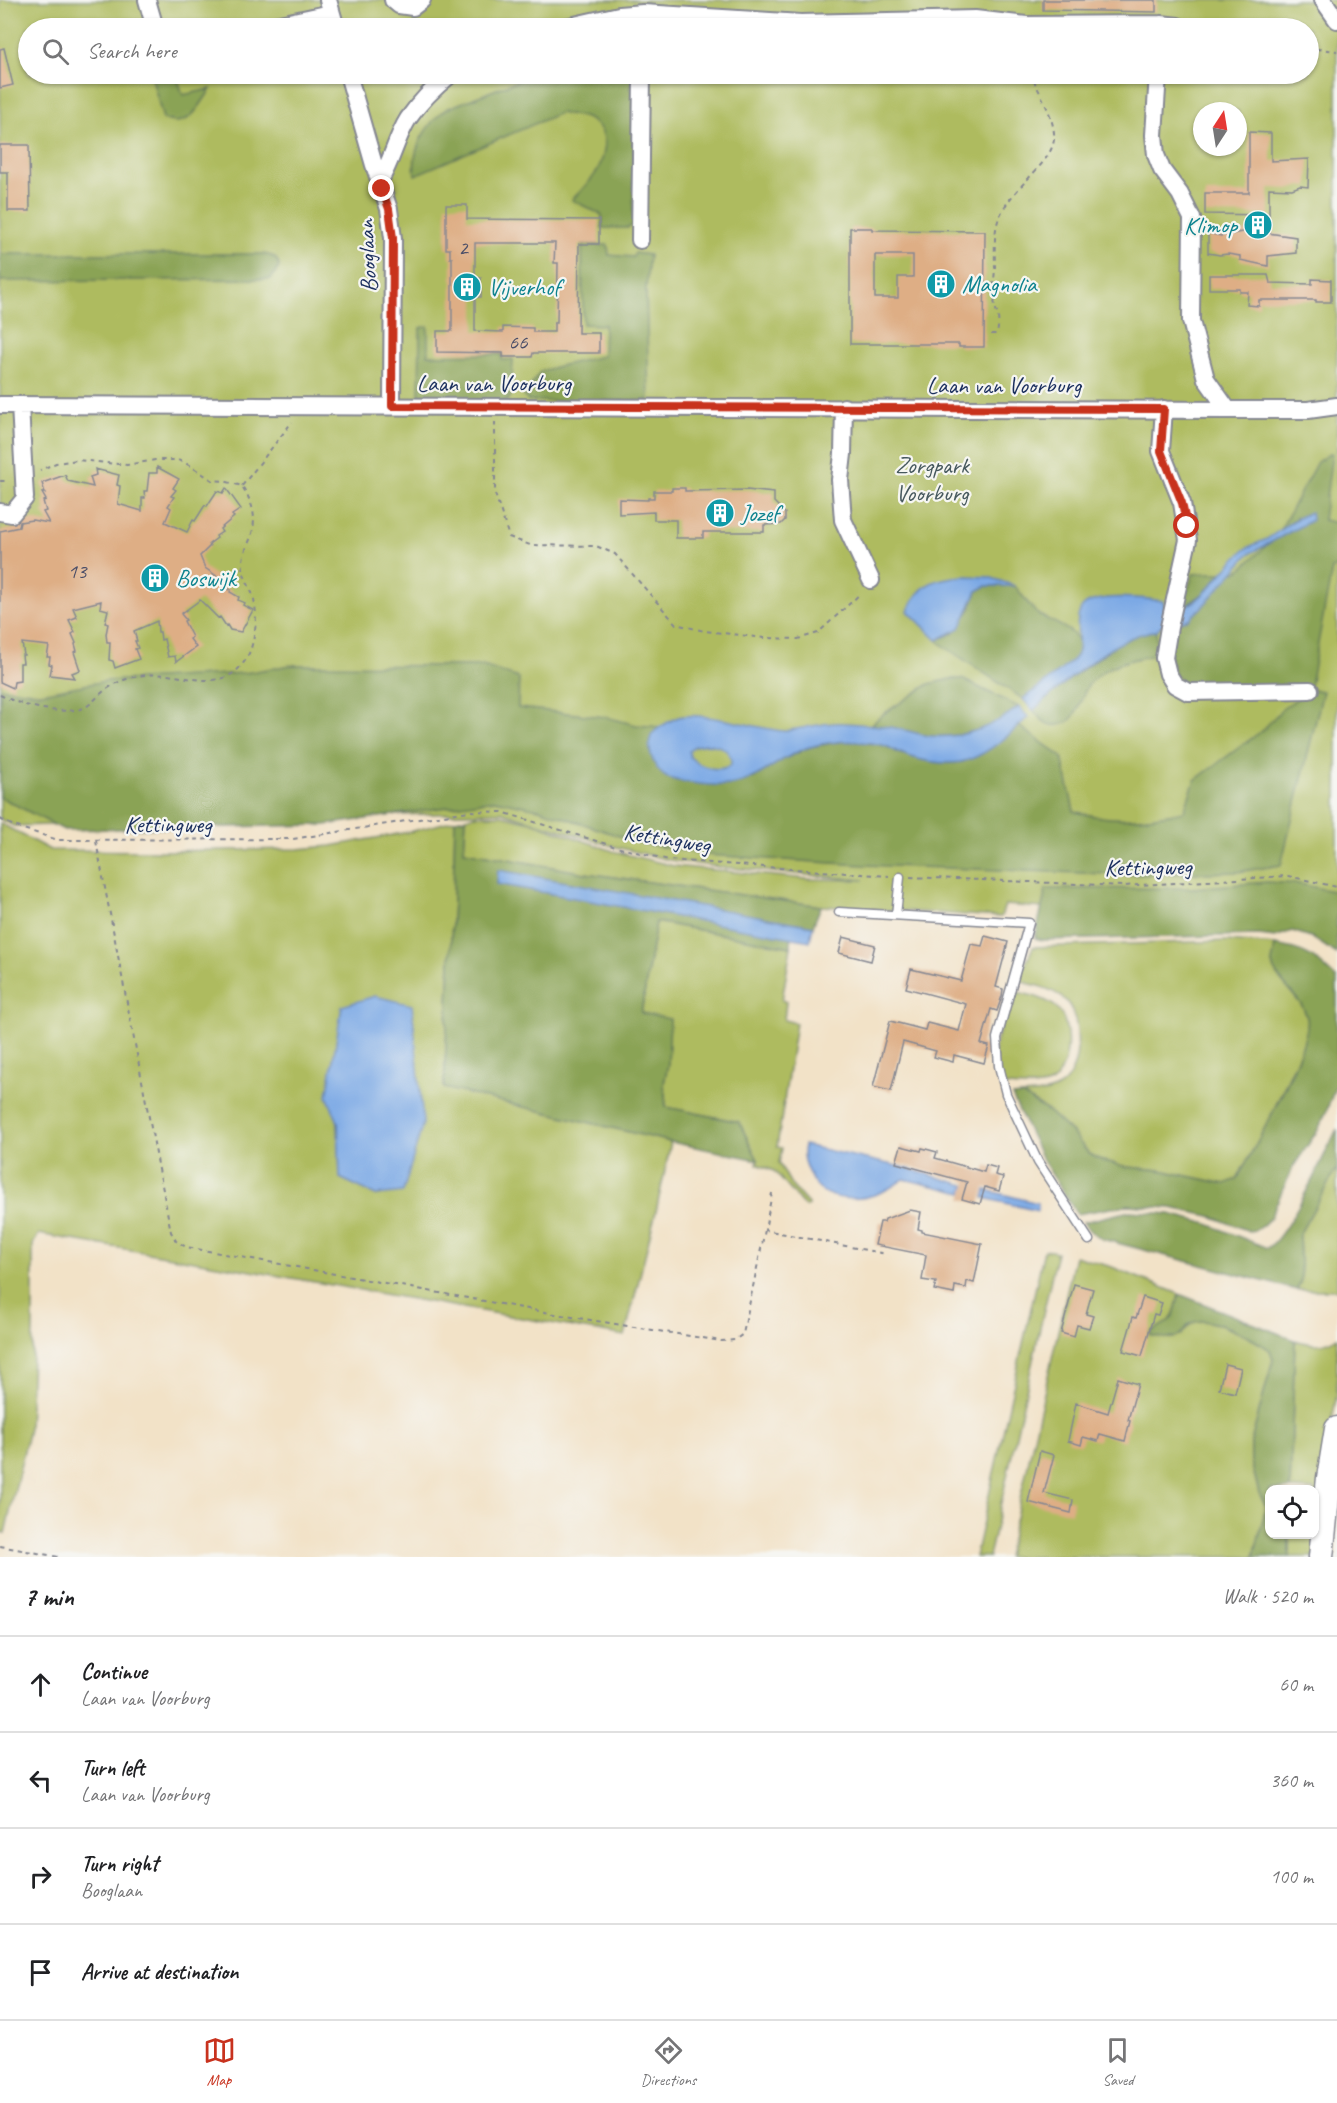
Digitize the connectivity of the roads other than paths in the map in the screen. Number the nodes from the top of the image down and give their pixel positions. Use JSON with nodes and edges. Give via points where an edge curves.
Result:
{"nodes":[{"id":1,"x":147,"y":0,"type":"edge"},
{"id":2,"x":393,"y":0,"type":"edge"},
{"id":3,"x":422,"y":0,"type":"edge"},
{"id":4,"x":1323,"y":0,"type":"edge"},
{"id":5,"x":620,"y":7,"type":"edge"},
{"id":6,"x":332,"y":14,"type":"edge"},
{"id":7,"x":152,"y":18,"type":"edge"},
{"id":8,"x":312,"y":18,"type":"edge"},
{"id":9,"x":589,"y":18,"type":"edge"},
{"id":10,"x":638,"y":18,"type":"edge"},
{"id":11,"x":1337,"y":20,"type":"edge"},
{"id":12,"x":351,"y":84,"type":"edge"},
{"id":13,"x":439,"y":84,"type":"edge"},
{"id":14,"x":642,"y":84,"type":"edge"},
{"id":15,"x":1157,"y":84,"type":"edge"},
{"id":16,"x":380,"y":180,"type":"junction"},
{"id":17,"x":640,"y":240,"type":"dead end"},
{"id":18,"x":0,"y":405,"type":"edge"},
{"id":19,"x":20,"y":405,"type":"junction"},
{"id":20,"x":392,"y":406,"type":"junction"},
{"id":21,"x":1337,"y":406,"type":"edge"},
{"id":22,"x":844,"y":407,"type":"junction"},
{"id":23,"x":1164,"y":409,"type":"junction"},
{"id":24,"x":1228,"y":410,"type":"junction"},
{"id":25,"x":0,"y":512,"type":"edge"},
{"id":26,"x":871,"y":580,"type":"road end"},
{"id":27,"x":1310,"y":690,"type":"dead end"},
{"id":28,"x":900,"y":877,"type":"road end"},
{"id":29,"x":838,"y":912,"type":"dead end"},
{"id":30,"x":896,"y":915,"type":"junction"},
{"id":31,"x":1089,"y":1240,"type":"dead end"},
{"id":32,"x":1337,"y":1429,"type":"edge"},
{"id":33,"x":1322,"y":1557,"type":"edge"}],
"edges":[{"from":1,"to":7,"type":"street"},
{"from":2,"to":3,"type":"street","via":[[413,7]]},
{"from":4,"to":11,"type":"street"},
{"from":5,"to":9,"type":"street"},
{"from":5,"to":10,"type":"street"},
{"from":6,"to":8,"type":"street"},
{"from":12,"to":16,"type":"street","name":"Booglaan"},
{"from":13,"to":16,"type":"street","via":[[408,120]]},
{"from":14,"to":17,"type":"street"},
{"from":15,"to":24,"type":"street","via":[[1156,155],[1192,218],[1191,321],[1206,379]]},
{"from":16,"to":20,"type":"street","name":"Booglaan","via":[[393,238]]},
{"from":18,"to":19,"type":"street","name":"Laan van Voorburg"},
{"from":19,"to":20,"type":"street","name":"Laan van Voorburg"},
{"from":19,"to":25,"type":"street","via":[[25,498],[12,514]]},
{"from":20,"to":22,"type":"street","name":"Laan van Voorburg"},
{"from":21,"to":24,"type":"street","name":"Laan van Voorburg"},
{"from":22,"to":23,"type":"street","name":"Laan van Voorburg"},
{"from":22,"to":26,"type":"street","via":[[840,480],[843,520]]},
{"from":23,"to":24,"type":"street","name":"Laan van Voorburg"},
{"from":23,"to":27,"type":"street","via":[[1161,451],[1182,503],[1188,540],[1164,658],[1168,674],[1175,685],[1188,692]]},
{"from":28,"to":30,"type":"lane"},
{"from":29,"to":30,"type":"lane"},
{"from":30,"to":31,"type":"lane","via":[[1029,923],[997,1038],[999,1066],[1006,1094],[1038,1162]]},
{"from":32,"to":33,"type":"street"}]}
